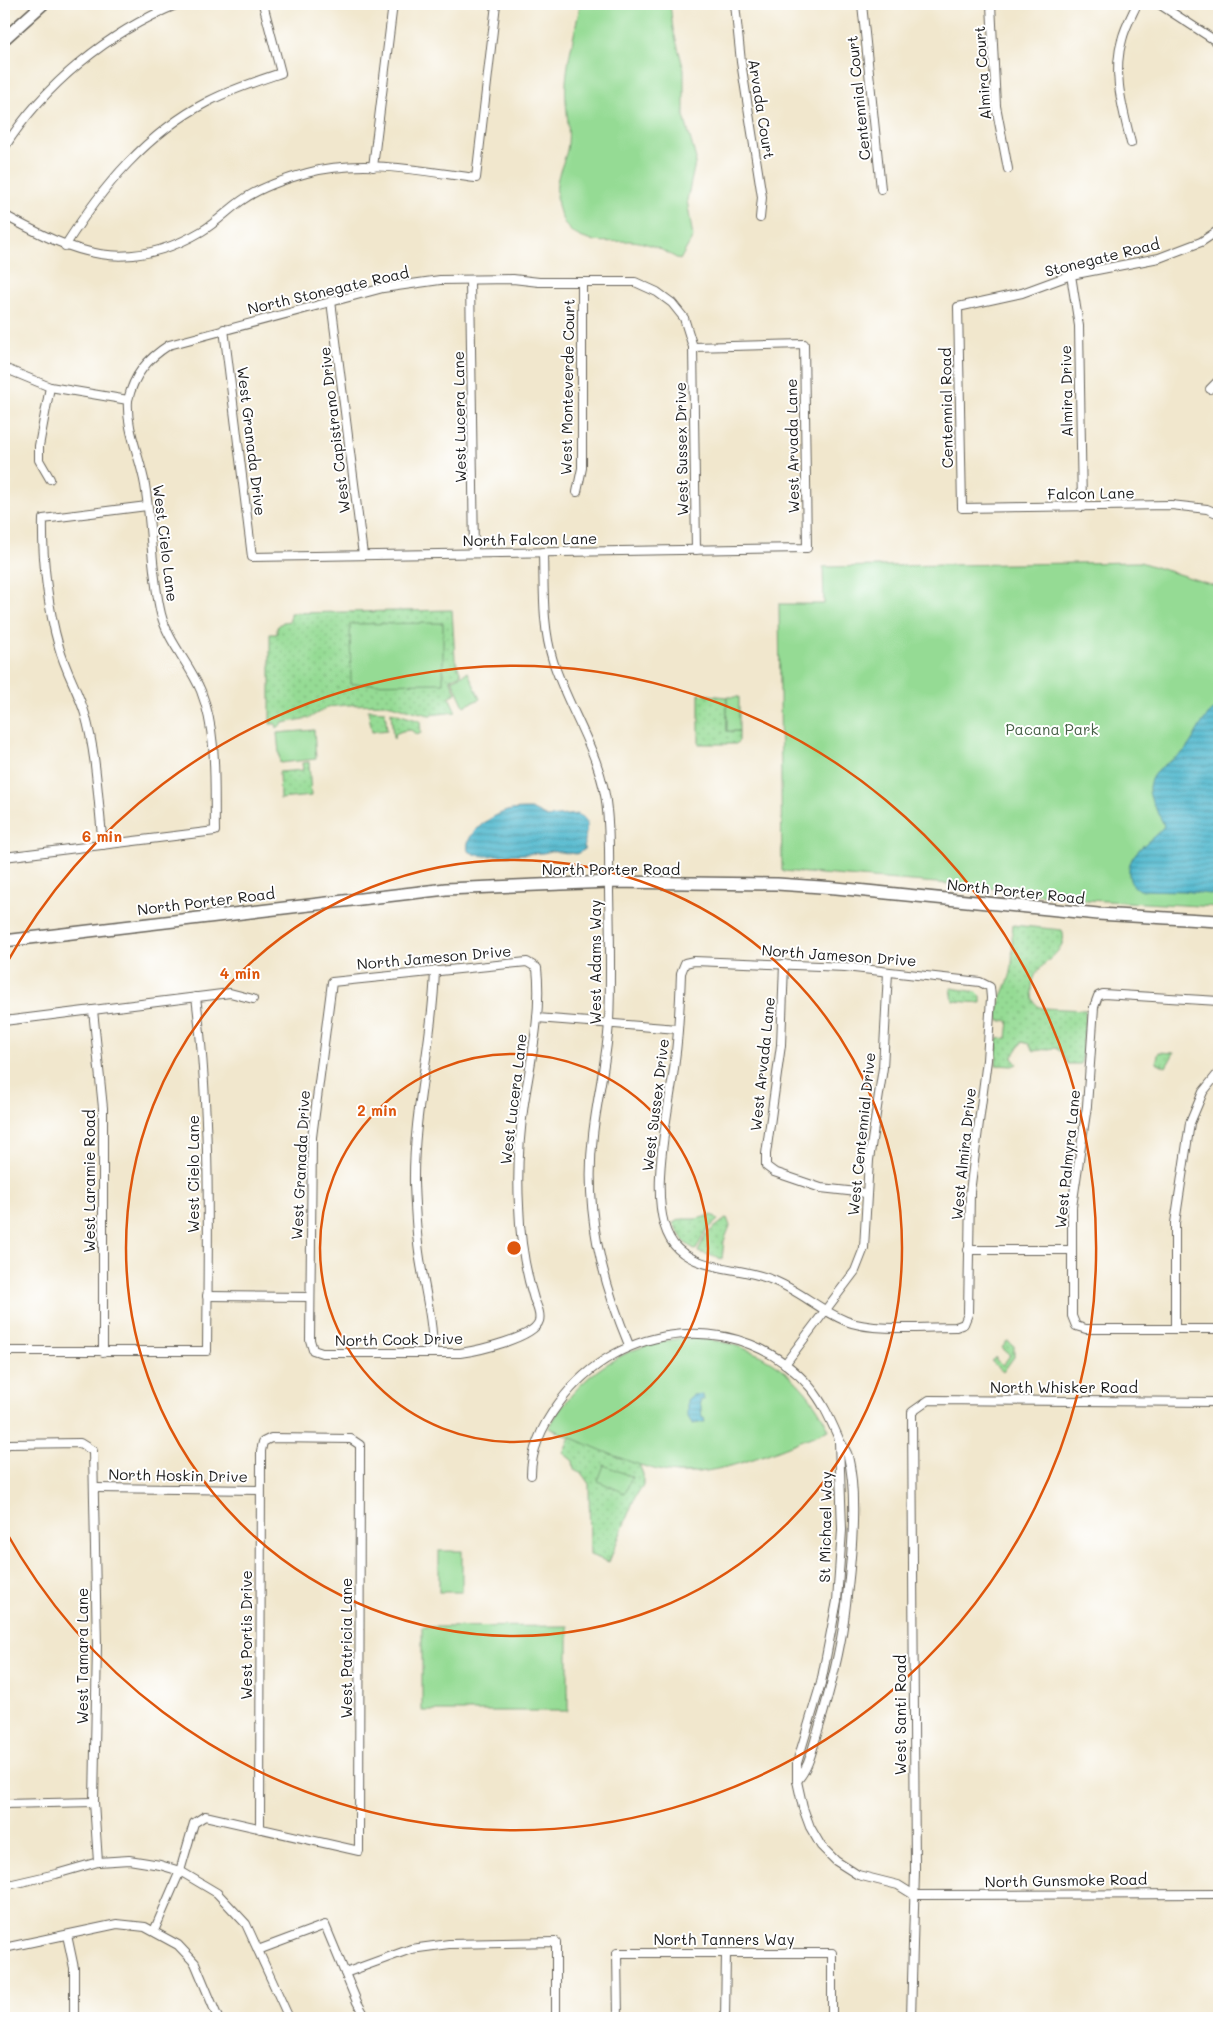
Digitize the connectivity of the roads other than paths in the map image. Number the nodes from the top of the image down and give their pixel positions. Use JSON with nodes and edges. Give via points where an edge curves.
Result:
{"nodes":[{"id":1,"x":43,"y":4,"type":"edge"},
{"id":2,"x":178,"y":4,"type":"edge"},
{"id":3,"x":263,"y":4,"type":"edge"},
{"id":4,"x":393,"y":4,"type":"edge"},
{"id":5,"x":496,"y":4,"type":"edge"},
{"id":6,"x":735,"y":4,"type":"edge"},
{"id":7,"x":862,"y":4,"type":"edge"},
{"id":8,"x":991,"y":4,"type":"edge"},
{"id":9,"x":1137,"y":4,"type":"edge"},
{"id":10,"x":1159,"y":4,"type":"edge"},
{"id":11,"x":4,"y":39,"type":"edge"},
{"id":12,"x":1219,"y":43,"type":"edge"},
{"id":13,"x":4,"y":130,"type":"edge"},
{"id":14,"x":11,"y":136,"type":"junction"},
{"id":15,"x":1131,"y":142,"type":"dead end"},
{"id":16,"x":4,"y":148,"type":"edge"},
{"id":17,"x":373,"y":167,"type":"junction"},
{"id":18,"x":1008,"y":169,"type":"dead end"},
{"id":19,"x":881,"y":189,"type":"dead end"},
{"id":20,"x":4,"y":215,"type":"edge"},
{"id":21,"x":760,"y":218,"type":"dead end"},
{"id":22,"x":1219,"y":230,"type":"edge"},
{"id":23,"x":65,"y":246,"type":"junction"},
{"id":24,"x":1071,"y":275,"type":"junction"},
{"id":25,"x":470,"y":280,"type":"junction"},
{"id":26,"x":582,"y":282,"type":"junction"},
{"id":27,"x":332,"y":301,"type":"junction"},
{"id":28,"x":958,"y":307,"type":"joint"},
{"id":29,"x":224,"y":329,"type":"junction"},
{"id":30,"x":693,"y":347,"type":"junction"},
{"id":31,"x":4,"y":368,"type":"edge"},
{"id":32,"x":1219,"y":380,"type":"edge"},
{"id":33,"x":50,"y":387,"type":"junction"},
{"id":34,"x":1210,"y":389,"type":"dead end"},
{"id":35,"x":128,"y":400,"type":"junction"},
{"id":36,"x":50,"y":479,"type":"dead end"},
{"id":37,"x":578,"y":492,"type":"dead end"},
{"id":38,"x":147,"y":506,"type":"junction"},
{"id":39,"x":1082,"y":507,"type":"junction"},
{"id":40,"x":962,"y":508,"type":"joint"},
{"id":41,"x":1219,"y":514,"type":"edge"},
{"id":42,"x":807,"y":548,"type":"joint"},
{"id":43,"x":696,"y":550,"type":"junction"},
{"id":44,"x":543,"y":552,"type":"junction"},
{"id":45,"x":474,"y":553,"type":"junction"},
{"id":46,"x":363,"y":555,"type":"junction"},
{"id":47,"x":252,"y":557,"type":"joint"},
{"id":48,"x":103,"y":845,"type":"junction"},
{"id":49,"x":4,"y":857,"type":"edge"},
{"id":50,"x":609,"y":882,"type":"junction"},
{"id":51,"x":1219,"y":921,"type":"edge"},
{"id":52,"x":4,"y":941,"type":"edge"},
{"id":53,"x":685,"y":963,"type":"joint"},
{"id":54,"x":784,"y":964,"type":"junction"},
{"id":55,"x":537,"y":968,"type":"joint"},
{"id":56,"x":435,"y":970,"type":"junction"},
{"id":57,"x":888,"y":972,"type":"junction"},
{"id":58,"x":332,"y":982,"type":"joint"},
{"id":59,"x":990,"y":987,"type":"joint"},
{"id":60,"x":196,"y":997,"type":"junction"},
{"id":61,"x":253,"y":999,"type":"dead end"},
{"id":62,"x":1219,"y":1000,"type":"edge"},
{"id":63,"x":94,"y":1010,"type":"junction"},
{"id":64,"x":537,"y":1018,"type":"junction"},
{"id":65,"x":4,"y":1021,"type":"edge"},
{"id":66,"x":609,"y":1024,"type":"junction"},
{"id":67,"x":678,"y":1029,"type":"junction"},
{"id":68,"x":1219,"y":1072,"type":"edge"},
{"id":69,"x":866,"y":1193,"type":"junction"},
{"id":70,"x":968,"y":1250,"type":"junction"},
{"id":71,"x":1072,"y":1250,"type":"junction"},
{"id":72,"x":207,"y":1296,"type":"junction"},
{"id":73,"x":310,"y":1297,"type":"junction"},
{"id":74,"x":826,"y":1310,"type":"junction"},
{"id":75,"x":539,"y":1322,"type":"joint"},
{"id":76,"x":1175,"y":1329,"type":"junction"},
{"id":77,"x":1219,"y":1329,"type":"edge"},
{"id":78,"x":629,"y":1346,"type":"junction"},
{"id":79,"x":313,"y":1350,"type":"joint"},
{"id":80,"x":4,"y":1352,"type":"edge"},
{"id":81,"x":103,"y":1352,"type":"junction"},
{"id":82,"x":433,"y":1353,"type":"junction"},
{"id":83,"x":785,"y":1364,"type":"junction"},
{"id":84,"x":1219,"y":1402,"type":"edge"},
{"id":85,"x":912,"y":1412,"type":"joint"},
{"id":86,"x":263,"y":1442,"type":"joint"},
{"id":87,"x":4,"y":1446,"type":"edge"},
{"id":88,"x":93,"y":1451,"type":"joint"},
{"id":89,"x":531,"y":1475,"type":"dead end"},
{"id":90,"x":96,"y":1488,"type":"junction"},
{"id":91,"x":260,"y":1490,"type":"junction"},
{"id":92,"x":94,"y":1802,"type":"junction"},
{"id":93,"x":4,"y":1804,"type":"edge"},
{"id":94,"x":260,"y":1829,"type":"junction"},
{"id":95,"x":98,"y":1862,"type":"junction"},
{"id":96,"x":180,"y":1871,"type":"junction"},
{"id":97,"x":4,"y":1886,"type":"edge"},
{"id":98,"x":1219,"y":1894,"type":"edge"},
{"id":99,"x":914,"y":1895,"type":"junction"},
{"id":100,"x":154,"y":1931,"type":"junction"},
{"id":101,"x":67,"y":1935,"type":"junction"},
{"id":102,"x":4,"y":1948,"type":"edge"},
{"id":103,"x":258,"y":1950,"type":"junction"},
{"id":104,"x":726,"y":1953,"type":"junction"},
{"id":105,"x":345,"y":1973,"type":"junction"},
{"id":106,"x":74,"y":2018,"type":"edge"},
{"id":107,"x":218,"y":2018,"type":"edge"},
{"id":108,"x":289,"y":2018,"type":"edge"},
{"id":109,"x":366,"y":2018,"type":"edge"},
{"id":110,"x":556,"y":2018,"type":"edge"},
{"id":111,"x":618,"y":2018,"type":"edge"},
{"id":112,"x":726,"y":2018,"type":"edge"},
{"id":113,"x":832,"y":2018,"type":"edge"},
{"id":114,"x":911,"y":2018,"type":"edge"}],
"edges":[{"from":1,"to":11,"type":"street"},
{"from":2,"to":14,"type":"street","via":[[159,11],[98,49],[55,84]]},
{"from":3,"to":23,"type":"street","via":[[281,73],[209,101],[154,138],[126,163],[89,208]]},
{"from":4,"to":17,"type":"street"},
{"from":5,"to":17,"type":"street","via":[[476,178]]},
{"from":6,"to":21,"type":"street","name":"Arvada Court","via":[[762,197]]},
{"from":7,"to":19,"type":"street","name":"Centennial Court"},
{"from":8,"to":18,"type":"street","name":"Almira Court","via":[[996,106]]},
{"from":9,"to":15,"type":"street","via":[[1122,39],[1118,60],[1118,87]]},
{"from":10,"to":12,"type":"street"},
{"from":13,"to":14,"type":"street"},
{"from":14,"to":16,"type":"street"},
{"from":17,"to":23,"type":"street","via":[[328,168],[285,180],[242,200],[203,231],[164,248],[126,257],[102,256]]},
{"from":20,"to":23,"type":"street"},
{"from":22,"to":24,"type":"street","name":"Stonegate Road","via":[[1193,245],[1159,258]]},
{"from":24,"to":28,"type":"street","name":"Stonegate Road","via":[[1005,297]]},
{"from":24,"to":39,"type":"street","name":"Almira Drive","via":[[1079,326]]},
{"from":25,"to":26,"type":"street","name":"North Stonegate Road","via":[[512,278]]},
{"from":25,"to":27,"type":"street","name":"North Stonegate Road","via":[[415,283]]},
{"from":25,"to":45,"type":"street","name":"West Lucera Lane"},
{"from":26,"to":30,"type":"street","name":"North Stonegate Road","via":[[635,282],[657,292],[684,318]]},
{"from":26,"to":37,"type":"street","name":"West Monteverde Court","via":[[582,468]]},
{"from":27,"to":29,"type":"street","name":"North Stonegate Road"},
{"from":27,"to":46,"type":"street","name":"West Capistrano Drive"},
{"from":28,"to":40,"type":"street","name":"Centennial Road"},
{"from":29,"to":35,"type":"street","name":"North Stonegate Road","via":[[169,345],[154,355],[132,384]]},
{"from":29,"to":47,"type":"street","name":"West Granada Drive"},
{"from":30,"to":42,"type":"street","name":"West Arvada Lane","via":[[804,344]]},
{"from":30,"to":43,"type":"street","name":"West Sussex Drive"},
{"from":31,"to":33,"type":"street"},
{"from":32,"to":34,"type":"street"},
{"from":33,"to":35,"type":"street"},
{"from":33,"to":36,"type":"street","via":[[39,460]]},
{"from":35,"to":38,"type":"street","name":"West Cielo Lane","via":[[130,435],[142,468]]},
{"from":38,"to":48,"type":"street","via":[[43,519],[42,538],[52,614],[59,646],[85,715]]},
{"from":38,"to":48,"type":"street","name":"West Cielo Lane","via":[[161,615],[169,636],[194,674],[211,728],[215,831]]},
{"from":39,"to":40,"type":"street","name":"Falcon Lane"},
{"from":39,"to":41,"type":"street","name":"Falcon Lane","via":[[1171,505]]},
{"from":42,"to":43,"type":"street","name":"North Falcon Lane"},
{"from":43,"to":44,"type":"street","name":"North Falcon Lane"},
{"from":44,"to":45,"type":"street","name":"North Falcon Lane"},
{"from":44,"to":50,"type":"street","name":"West Adams Way","via":[[544,615],[549,649],[606,795]]},
{"from":45,"to":46,"type":"street","name":"North Falcon Lane"},
{"from":46,"to":47,"type":"street","name":"North Falcon Lane"},
{"from":48,"to":49,"type":"street"},
{"from":50,"to":51,"type":"street","name":"North Porter Road","via":[[777,884],[1098,914]]},
{"from":50,"to":52,"type":"street","name":"North Porter Road","via":[[446,889]]},
{"from":50,"to":66,"type":"street","name":"West Adams Way"},
{"from":53,"to":54,"type":"street","name":"North Jameson Drive"},
{"from":53,"to":67,"type":"street","name":"West Sussex Drive","via":[[681,973]]},
{"from":54,"to":57,"type":"street","name":"North Jameson Drive"},
{"from":54,"to":69,"type":"street","name":"West Arvada Lane","via":[[780,1054],[766,1166],[774,1172],[821,1188]]},
{"from":55,"to":56,"type":"street","name":"North Jameson Drive","via":[[528,962]]},
{"from":55,"to":64,"type":"street","name":"West Lucera Lane"},
{"from":56,"to":58,"type":"street","name":"North Jameson Drive"},
{"from":56,"to":82,"type":"street","via":[[430,1042],[418,1116],[414,1182]]},
{"from":57,"to":59,"type":"street","name":"North Jameson Drive","via":[[980,982]]},
{"from":57,"to":69,"type":"street","name":"West Centennial Drive","via":[[883,1068]]},
{"from":58,"to":73,"type":"street","name":"West Granada Drive","via":[[312,1137]]},
{"from":59,"to":70,"type":"street","name":"West Almira Drive","via":[[988,1060],[970,1192]]},
{"from":60,"to":61,"type":"street","via":[[230,993]]},
{"from":60,"to":63,"type":"street"},
{"from":60,"to":72,"type":"street","name":"West Cielo Lane","via":[[204,1060],[208,1135]]},
{"from":62,"to":71,"type":"street","name":"West Palmyra Lane","via":[[1098,996],[1094,1007],[1087,1106],[1072,1207]]},
{"from":63,"to":65,"type":"street"},
{"from":63,"to":81,"type":"street","name":"West Laramie Road","via":[[103,1108]]},
{"from":64,"to":66,"type":"street"},
{"from":64,"to":75,"type":"street","name":"West Lucera Lane","via":[[520,1132],[518,1184],[525,1259]]},
{"from":66,"to":67,"type":"street"},
{"from":66,"to":78,"type":"street","name":"West Adams Way","via":[[592,1135],[591,1203],[602,1272]]},
{"from":67,"to":74,"type":"street","name":"West Sussex Drive","via":[[660,1180],[667,1233],[677,1248],[706,1264],[753,1273],[783,1284]]},
{"from":68,"to":76,"type":"street","via":[[1203,1092],[1190,1123],[1175,1223]]},
{"from":69,"to":74,"type":"street","name":"West Centennial Drive","via":[[861,1260]]},
{"from":70,"to":71,"type":"street"},
{"from":70,"to":74,"type":"street","name":"West Almira Drive","via":[[968,1314],[964,1324],[956,1327],[862,1325]]},
{"from":71,"to":76,"type":"street","name":"West Palmyra Lane","via":[[1072,1316],[1076,1326],[1086,1329]]},
{"from":72,"to":73,"type":"street"},
{"from":72,"to":81,"type":"street","name":"West Cielo Lane","via":[[207,1351]]},
{"from":73,"to":79,"type":"street","name":"West Granada Drive"},
{"from":74,"to":83,"type":"street","name":"West Centennial Drive"},
{"from":75,"to":82,"type":"street","name":"North Cook Drive","via":[[534,1329],[478,1350]]},
{"from":76,"to":77,"type":"street"},
{"from":78,"to":83,"type":"street","via":[[677,1333],[716,1334],[753,1345]]},
{"from":78,"to":89,"type":"street","via":[[588,1371],[564,1396],[536,1446]]},
{"from":79,"to":82,"type":"street","name":"North Cook Drive","via":[[322,1353]]},
{"from":80,"to":81,"type":"street"},
{"from":83,"to":99,"type":"street","name":"St Michael Way","via":[[820,1401],[839,1441],[842,1530],[837,1601],[823,1674],[797,1762],[803,1808],[821,1846],[836,1862],[858,1875],[898,1885]]},
{"from":84,"to":85,"type":"street","name":"North Whisker Road","via":[[929,1400]]},
{"from":85,"to":99,"type":"street","name":"West Santi Road"},
{"from":86,"to":91,"type":"street","name":"West Portis Drive"},
{"from":86,"to":94,"type":"street","name":"West Patricia Lane","via":[[270,1438],[351,1439],[360,1445],[359,1851]]},
{"from":87,"to":88,"type":"street","name":"North Hoskin Drive","via":[[80,1443]]},
{"from":88,"to":90,"type":"street","name":"West Tamara Lane"},
{"from":90,"to":91,"type":"street","name":"North Hoskin Drive"},
{"from":90,"to":92,"type":"street","name":"West Tamara Lane"},
{"from":91,"to":94,"type":"street","name":"West Portis Drive"},
{"from":92,"to":93,"type":"street"},
{"from":92,"to":95,"type":"street","name":"West Tamara Lane"},
{"from":94,"to":96,"type":"street","via":[[206,1816],[194,1822]]},
{"from":95,"to":96,"type":"street","via":[[129,1860],[160,1864]]},
{"from":95,"to":97,"type":"street"},
{"from":96,"to":100,"type":"street"},
{"from":96,"to":103,"type":"street","via":[[217,1893],[246,1924]]},
{"from":98,"to":99,"type":"street","name":"North Gunsmoke Road"},
{"from":99,"to":114,"type":"street","name":"West Santi Road"},
{"from":100,"to":101,"type":"street","via":[[117,1924]]},
{"from":100,"to":107,"type":"street","via":[[178,1945],[195,1963]]},
{"from":101,"to":102,"type":"street"},
{"from":101,"to":106,"type":"street","via":[[74,1968]]},
{"from":103,"to":105,"type":"street","via":[[325,1925]]},
{"from":103,"to":108,"type":"street"},
{"from":104,"to":111,"type":"street","name":"North Tanners Way","via":[[617,1953]]},
{"from":104,"to":112,"type":"street"},
{"from":104,"to":113,"type":"street","name":"North Tanners Way","via":[[832,1953]]},
{"from":105,"to":109,"type":"street"},
{"from":105,"to":110,"type":"street","via":[[411,1949],[450,1944],[556,1942]]}]}
